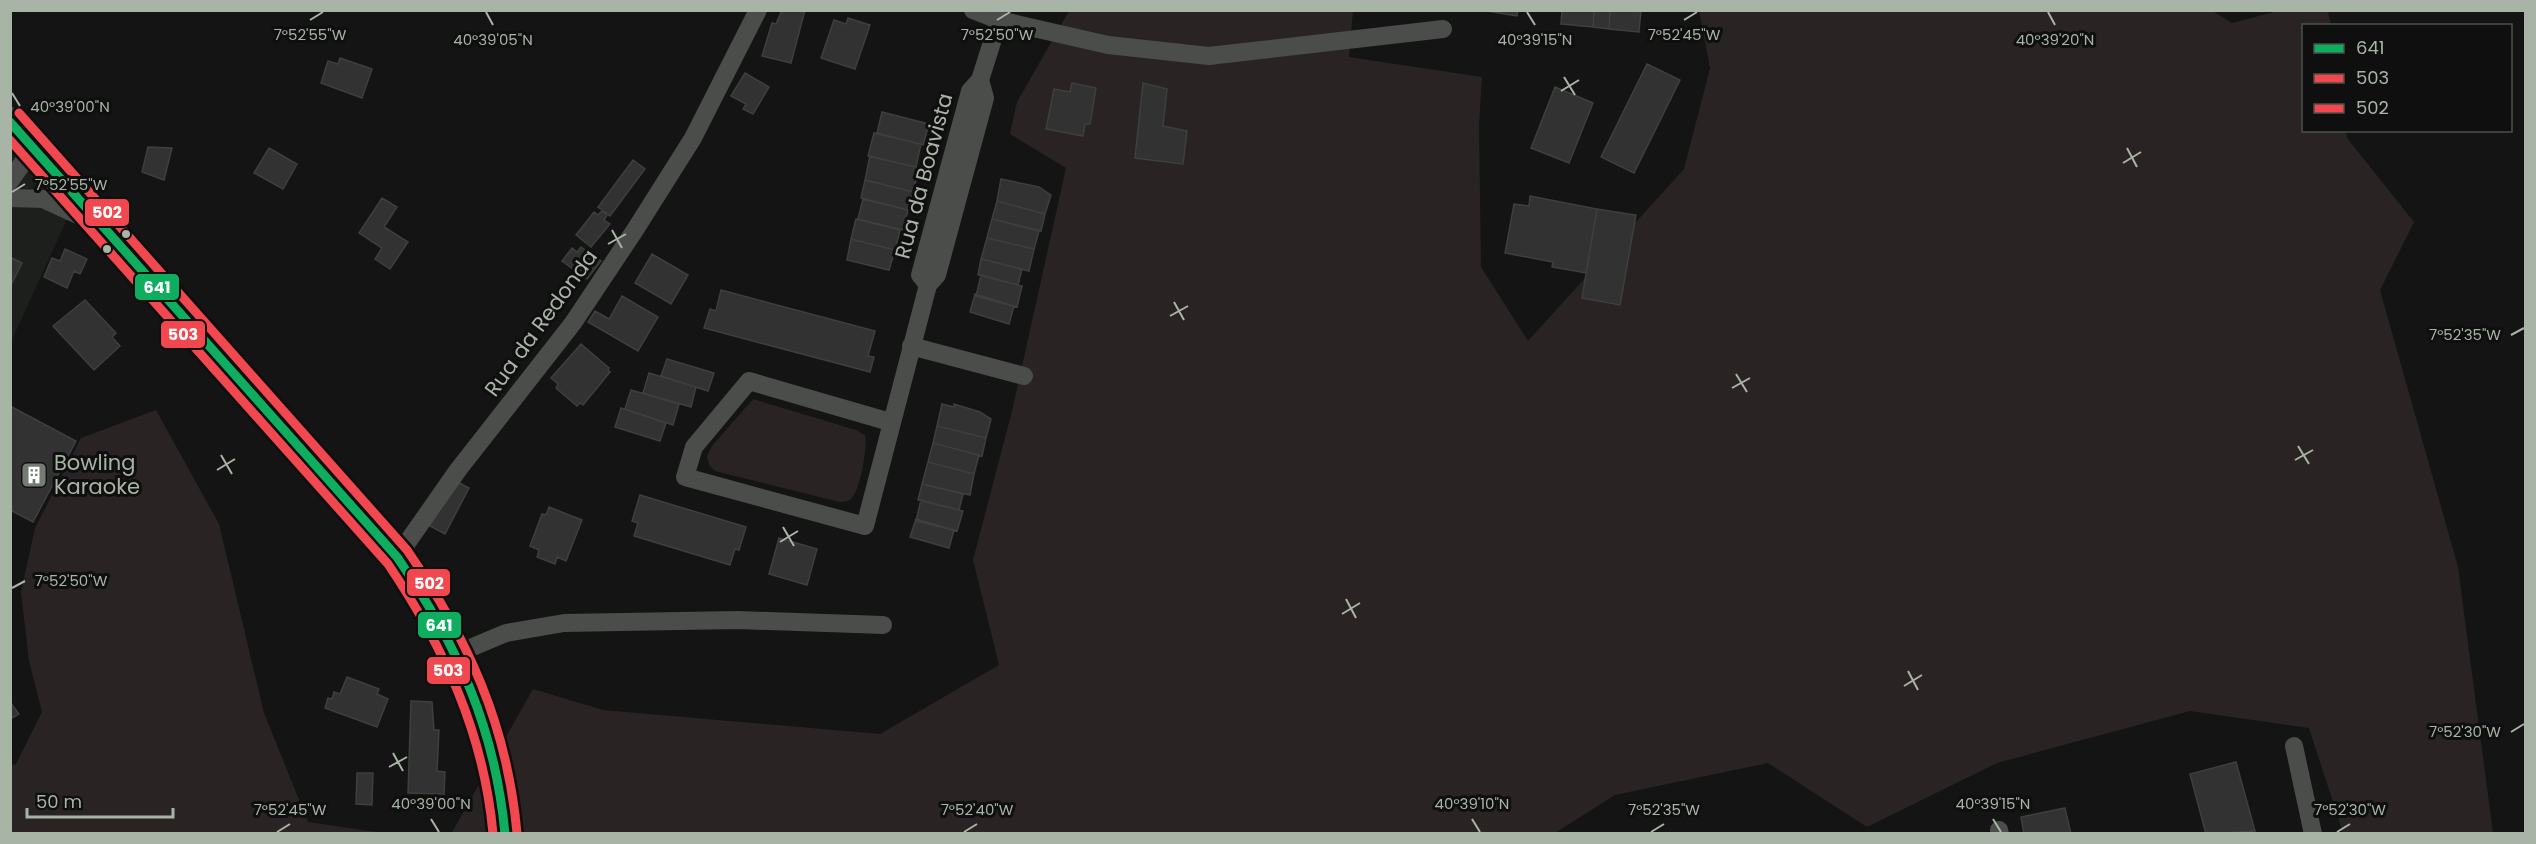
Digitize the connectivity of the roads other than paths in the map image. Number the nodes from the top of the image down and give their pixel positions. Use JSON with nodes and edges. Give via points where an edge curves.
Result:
{"nodes":[{"id":1,"x":758,"y":10,"type":"edge"},
{"id":2,"x":973,"y":10,"type":"edge"},
{"id":3,"x":999,"y":20,"type":"junction"},
{"id":4,"x":1443,"y":29,"type":"dead end"},
{"id":5,"x":10,"y":121,"type":"edge"},
{"id":6,"x":22,"y":152,"type":"edge"},
{"id":7,"x":10,"y":181,"type":"edge"},
{"id":8,"x":10,"y":198,"type":"edge"},
{"id":9,"x":106,"y":229,"type":"junction"},
{"id":10,"x":911,"y":346,"type":"junction"},
{"id":11,"x":1024,"y":376,"type":"dead end"},
{"id":12,"x":890,"y":422,"type":"junction"},
{"id":13,"x":397,"y":557,"type":"junction"},
{"id":14,"x":884,"y":625,"type":"dead end"},
{"id":15,"x":456,"y":654,"type":"junction"},
{"id":16,"x":2294,"y":746,"type":"dead end"},
{"id":17,"x":505,"y":834,"type":"edge"},
{"id":18,"x":2313,"y":834,"type":"edge"}],
"edges":[{"from":1,"to":13,"type":"street","name":"Rua da Redonda","via":[[693,138],[635,230],[573,323],[458,470]]},
{"from":2,"to":3,"type":"street"},
{"from":3,"to":4,"type":"street","via":[[1108,45],[1209,56]]},
{"from":3,"to":10,"type":"street","name":"Rua da Boavista","via":[[980,80],[986,98],[937,275],[928,285]]},
{"from":5,"to":6,"type":"main road"},
{"from":6,"to":7,"type":"street"},
{"from":6,"to":9,"type":"main road"},
{"from":8,"to":9,"type":"street","via":[[43,199]]},
{"from":9,"to":13,"type":"main road"},
{"from":10,"to":11,"type":"street"},
{"from":10,"to":12,"type":"street","name":"Rua da Boavista"},
{"from":12,"to":12,"type":"street","name":"Rua da Boavista","via":[[749,381],[694,447],[685,477],[865,526]]},
{"from":13,"to":15,"type":"main road","via":[[426,597]]},
{"from":14,"to":15,"type":"street","via":[[738,620],[564,623],[506,633]]},
{"from":15,"to":17,"type":"main road","via":[[485,723]]},
{"from":16,"to":18,"type":"street"}]}
